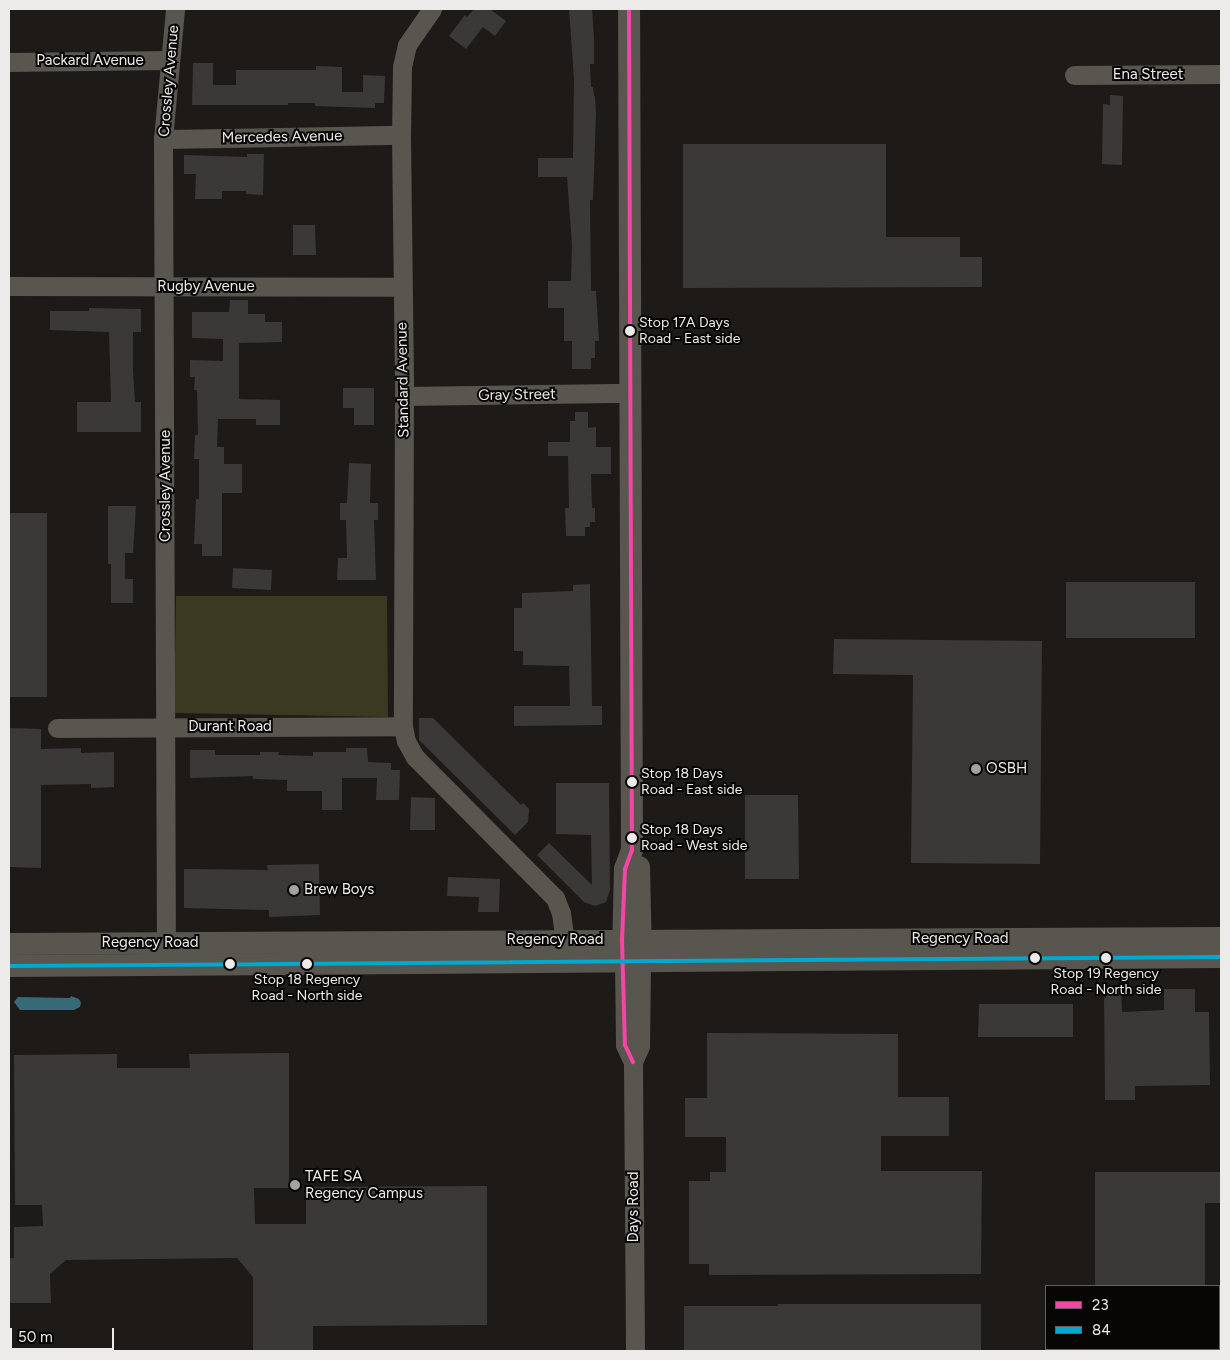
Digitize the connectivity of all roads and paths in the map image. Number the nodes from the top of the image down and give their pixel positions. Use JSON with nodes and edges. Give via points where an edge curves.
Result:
{"nodes":[{"id":1,"x":175,"y":9,"type":"edge"},
{"id":2,"x":628,"y":9,"type":"edge"},
{"id":3,"x":425,"y":11,"type":"edge"},
{"id":4,"x":170,"y":60,"type":"junction"},
{"id":5,"x":9,"y":62,"type":"edge"},
{"id":6,"x":1221,"y":74,"type":"edge"},
{"id":7,"x":1074,"y":75,"type":"dead end"},
{"id":8,"x":400,"y":135,"type":"junction"},
{"id":9,"x":163,"y":139,"type":"junction"},
{"id":10,"x":9,"y":286,"type":"edge"},
{"id":11,"x":165,"y":286,"type":"junction"},
{"id":12,"x":402,"y":287,"type":"junction"},
{"id":13,"x":631,"y":393,"type":"junction"},
{"id":14,"x":404,"y":396,"type":"junction"},
{"id":15,"x":403,"y":726,"type":"junction"},
{"id":16,"x":167,"y":727,"type":"junction"},
{"id":17,"x":57,"y":728,"type":"dead end"},
{"id":18,"x":632,"y":850,"type":"junction"},
{"id":19,"x":624,"y":897,"type":"junction"},
{"id":20,"x":1221,"y":938,"type":"edge"},
{"id":21,"x":570,"y":940,"type":"junction"},
{"id":22,"x":9,"y":944,"type":"edge"},
{"id":23,"x":632,"y":950,"type":"junction"},
{"id":24,"x":166,"y":953,"type":"junction"},
{"id":25,"x":1221,"y":958,"type":"edge"},
{"id":26,"x":9,"y":966,"type":"edge"},
{"id":27,"x":635,"y":1351,"type":"edge"}],
"edges":[{"from":1,"to":4,"type":"street","name":"Crossley Avenue"},
{"from":2,"to":13,"type":"main road","name":"Days Road"},
{"from":3,"to":8,"type":"street","name":"Standard Avenue","via":[[407,45],[402,66]]},
{"from":4,"to":5,"type":"street","name":"Packard Avenue"},
{"from":4,"to":9,"type":"street","name":"Crossley Avenue"},
{"from":6,"to":7,"type":"street","name":"Ena Street"},
{"from":8,"to":9,"type":"street","name":"Mercedes Avenue"},
{"from":8,"to":12,"type":"street","name":"Standard Avenue"},
{"from":9,"to":11,"type":"street","name":"Crossley Avenue"},
{"from":10,"to":11,"type":"street","name":"Rugby Avenue"},
{"from":11,"to":12,"type":"street","name":"Rugby Avenue"},
{"from":11,"to":16,"type":"street","name":"Crossley Avenue"},
{"from":12,"to":14,"type":"street","name":"Standard Avenue"},
{"from":13,"to":14,"type":"street","name":"Gray Street"},
{"from":13,"to":18,"type":"main road","name":"Days Road"},
{"from":14,"to":15,"type":"street","name":"Standard Avenue"},
{"from":15,"to":16,"type":"street","name":"Durant Road"},
{"from":15,"to":21,"type":"street","name":"Standard Avenue","via":[[406,741],[416,757],[555,898]]},
{"from":16,"to":17,"type":"street","name":"Durant Road"},
{"from":16,"to":24,"type":"street","name":"Crossley Avenue"},
{"from":18,"to":19,"type":"main road","name":"Days Road","via":[[625,869]]},
{"from":18,"to":23,"type":"main road","name":"Days Road","via":[[638,866]]},
{"from":19,"to":21,"type":"main road","via":[[620,910],[602,928]]},
{"from":19,"to":23,"type":"main road","name":"Days Road"},
{"from":20,"to":23,"type":"main road","name":"Regency Road"},
{"from":21,"to":23,"type":"main road","name":"Regency Road"},
{"from":21,"to":24,"type":"main road","name":"Regency Road"},
{"from":22,"to":24,"type":"main road","name":"Regency Road"},
{"from":23,"to":24,"type":"main road","name":"Regency Road"},
{"from":23,"to":25,"type":"main road","name":"Regency Road"},
{"from":23,"to":27,"type":"street","name":"Days Road","via":[[640,1046],[633,1062]]},
{"from":24,"to":26,"type":"main road","name":"Regency Road"}]}
